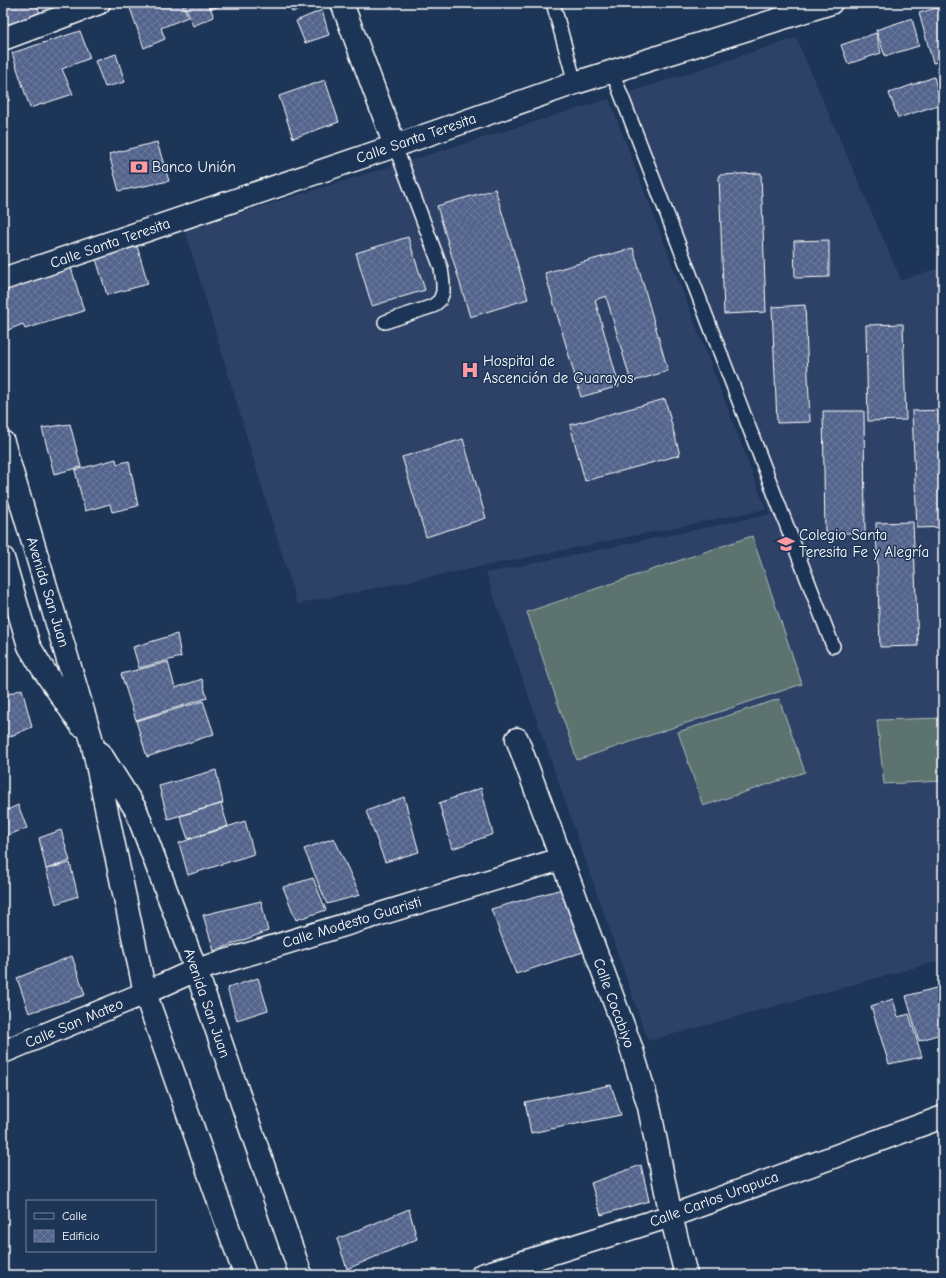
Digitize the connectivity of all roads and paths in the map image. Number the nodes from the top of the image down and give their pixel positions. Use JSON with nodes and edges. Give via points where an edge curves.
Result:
{"nodes":[{"id":1,"x":99,"y":3,"type":"edge"},
{"id":2,"x":342,"y":3,"type":"edge"},
{"id":3,"x":553,"y":3,"type":"edge"},
{"id":4,"x":832,"y":3,"type":"edge"},
{"id":5,"x":806,"y":7,"type":"edge"},
{"id":6,"x":3,"y":39,"type":"edge"},
{"id":7,"x":612,"y":72,"type":"junction"},
{"id":8,"x":575,"y":83,"type":"junction"},
{"id":9,"x":395,"y":146,"type":"junction"},
{"id":10,"x":3,"y":279,"type":"edge"},
{"id":11,"x":385,"y":322,"type":"dead end"},
{"id":12,"x":3,"y":442,"type":"edge"},
{"id":13,"x":3,"y":558,"type":"edge"},
{"id":14,"x":833,"y":646,"type":"dead end"},
{"id":15,"x":517,"y":739,"type":"dead end"},
{"id":16,"x":92,"y":742,"type":"junction"},
{"id":17,"x":561,"y":859,"type":"junction"},
{"id":18,"x":196,"y":970,"type":"junction"},
{"id":19,"x":145,"y":993,"type":"junction"},
{"id":20,"x":3,"y":1052,"type":"edge"},
{"id":21,"x":943,"y":1116,"type":"edge"},
{"id":22,"x":671,"y":1216,"type":"junction"},
{"id":23,"x":245,"y":1275,"type":"edge"},
{"id":24,"x":301,"y":1275,"type":"edge"},
{"id":25,"x":482,"y":1275,"type":"edge"},
{"id":26,"x":686,"y":1275,"type":"edge"}],
"edges":[{"from":1,"to":6,"type":"street"},
{"from":2,"to":9,"type":"street"},
{"from":3,"to":8,"type":"lane"},
{"from":4,"to":5,"type":"street","name":"Calle Santa Teresita"},
{"from":5,"to":7,"type":"street","name":"Calle Santa Teresita"},
{"from":7,"to":8,"type":"street","name":"Calle Santa Teresita"},
{"from":7,"to":14,"type":"lane"},
{"from":8,"to":9,"type":"street","name":"Calle Santa Teresita"},
{"from":9,"to":10,"type":"street","name":"Calle Santa Teresita"},
{"from":9,"to":11,"type":"lane","via":[[441,268],[443,292],[440,300],[433,306]]},
{"from":12,"to":16,"type":"street","name":"Avenida San Juan"},
{"from":13,"to":16,"type":"street","name":"Avenida San Juan","via":[[29,646]]},
{"from":15,"to":17,"type":"street","name":"Calle Cocabiyo"},
{"from":16,"to":18,"type":"street","name":"Avenida San Juan","via":[[136,810]]},
{"from":16,"to":19,"type":"street","name":"Avenida San Juan"},
{"from":17,"to":18,"type":"street","name":"Calle Modesto Guaristi"},
{"from":17,"to":22,"type":"street","name":"Calle Cocabiyo","via":[[631,1048],[649,1106]]},
{"from":18,"to":19,"type":"street","name":"Calle Modesto Guaristi"},
{"from":18,"to":24,"type":"street","name":"Avenida San Juan"},
{"from":19,"to":20,"type":"street","name":"Calle San Mateo"},
{"from":19,"to":23,"type":"street","name":"Avenida San Juan"},
{"from":21,"to":22,"type":"street","name":"Calle Carlos Urapuca"},
{"from":22,"to":25,"type":"street","name":"Calle Carlos Urapuca"},
{"from":22,"to":26,"type":"street","name":"Calle Cocabiyo"}]}
